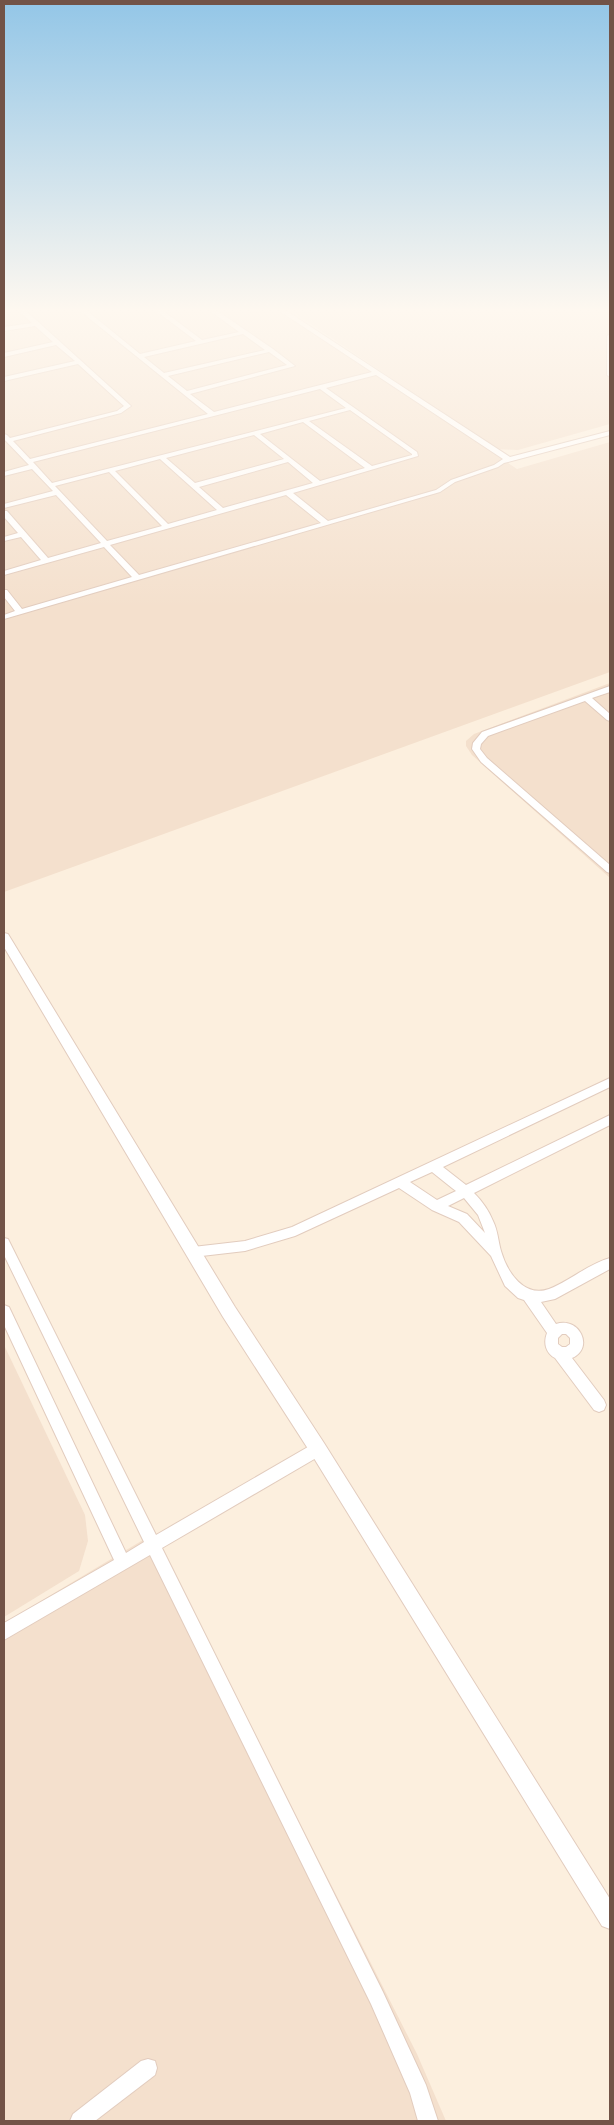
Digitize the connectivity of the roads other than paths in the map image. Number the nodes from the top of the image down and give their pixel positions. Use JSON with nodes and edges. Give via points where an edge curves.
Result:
{"nodes":[{"id":1,"x":125,"y":409,"type":"edge"},
{"id":2,"x":206,"y":409,"type":"edge"},
{"id":3,"x":235,"y":409,"type":"edge"},
{"id":4,"x":347,"y":409,"type":"edge"},
{"id":5,"x":354,"y":409,"type":"edge"},
{"id":6,"x":432,"y":409,"type":"edge"},
{"id":7,"x":213,"y":415,"type":"junction"},
{"id":8,"x":304,"y":420,"type":"junction"},
{"id":9,"x":610,"y":432,"type":"edge"},
{"id":10,"x":255,"y":433,"type":"junction"},
{"id":11,"x":6,"y":437,"type":"edge"},
{"id":12,"x":161,"y":457,"type":"junction"},
{"id":13,"x":289,"y":460,"type":"junction"},
{"id":14,"x":510,"y":460,"type":"junction"},
{"id":15,"x":31,"y":464,"type":"junction"},
{"id":16,"x":371,"y":469,"type":"junction"},
{"id":17,"x":110,"y":470,"type":"junction"},
{"id":18,"x":4,"y":474,"type":"edge"},
{"id":19,"x":319,"y":484,"type":"junction"},
{"id":20,"x":51,"y":485,"type":"junction"},
{"id":21,"x":193,"y":486,"type":"junction"},
{"id":22,"x":58,"y":492,"type":"junction"},
{"id":23,"x":287,"y":492,"type":"junction"},
{"id":24,"x":4,"y":506,"type":"edge"},
{"id":25,"x":222,"y":511,"type":"junction"},
{"id":26,"x":4,"y":513,"type":"edge"},
{"id":27,"x":326,"y":523,"type":"junction"},
{"id":28,"x":167,"y":527,"type":"junction"},
{"id":29,"x":22,"y":534,"type":"junction"},
{"id":30,"x":4,"y":539,"type":"edge"},
{"id":31,"x":106,"y":544,"type":"junction"},
{"id":32,"x":46,"y":561,"type":"junction"},
{"id":33,"x":4,"y":573,"type":"edge"},
{"id":34,"x":138,"y":579,"type":"junction"},
{"id":35,"x":4,"y":592,"type":"edge"},
{"id":36,"x":20,"y":612,"type":"junction"},
{"id":37,"x":4,"y":617,"type":"edge"},
{"id":38,"x":610,"y":689,"type":"edge"},
{"id":39,"x":586,"y":698,"type":"junction"},
{"id":40,"x":610,"y":718,"type":"edge"},
{"id":41,"x":608,"y":864,"type":"edge"},
{"id":42,"x":4,"y":936,"type":"edge"},
{"id":43,"x":610,"y":1082,"type":"edge"},
{"id":44,"x":610,"y":1120,"type":"edge"},
{"id":45,"x":434,"y":1166,"type":"junction"},
{"id":46,"x":400,"y":1182,"type":"junction"},
{"id":47,"x":466,"y":1191,"type":"junction"},
{"id":48,"x":436,"y":1206,"type":"junction"},
{"id":49,"x":4,"y":1243,"type":"edge"},
{"id":50,"x":193,"y":1252,"type":"junction"},
{"id":51,"x":495,"y":1252,"type":"junction"},
{"id":52,"x":610,"y":1263,"type":"edge"},
{"id":53,"x":529,"y":1296,"type":"junction"},
{"id":54,"x":4,"y":1311,"type":"edge"},
{"id":55,"x":554,"y":1332,"type":"junction"},
{"id":56,"x":560,"y":1353,"type":"junction"},
{"id":57,"x":600,"y":1405,"type":"dead end"},
{"id":58,"x":318,"y":1449,"type":"junction"},
{"id":59,"x":154,"y":1545,"type":"junction"},
{"id":60,"x":123,"y":1563,"type":"junction"},
{"id":61,"x":4,"y":1632,"type":"edge"},
{"id":62,"x":610,"y":1918,"type":"edge"},
{"id":63,"x":148,"y":2068,"type":"dead end"},
{"id":64,"x":80,"y":2121,"type":"edge"},
{"id":65,"x":428,"y":2121,"type":"edge"}],
"edges":[{"from":1,"to":11,"type":"street"},
{"from":2,"to":7,"type":"street"},
{"from":3,"to":7,"type":"street"},
{"from":4,"to":8,"type":"street"},
{"from":5,"to":16,"type":"street","via":[[415,454]]},
{"from":6,"to":14,"type":"street"},
{"from":7,"to":15,"type":"street"},
{"from":8,"to":10,"type":"street"},
{"from":8,"to":16,"type":"street"},
{"from":9,"to":14,"type":"street"},
{"from":10,"to":12,"type":"street"},
{"from":10,"to":13,"type":"street"},
{"from":11,"to":15,"type":"street"},
{"from":12,"to":17,"type":"street"},
{"from":12,"to":21,"type":"street"},
{"from":13,"to":19,"type":"street"},
{"from":13,"to":21,"type":"street"},
{"from":14,"to":27,"type":"street","via":[[456,480],[438,491]]},
{"from":15,"to":18,"type":"street"},
{"from":15,"to":20,"type":"street"},
{"from":16,"to":19,"type":"street"},
{"from":17,"to":20,"type":"street"},
{"from":17,"to":28,"type":"street"},
{"from":19,"to":23,"type":"street"},
{"from":20,"to":22,"type":"street"},
{"from":21,"to":25,"type":"street"},
{"from":22,"to":24,"type":"street"},
{"from":22,"to":31,"type":"street"},
{"from":23,"to":25,"type":"street"},
{"from":23,"to":27,"type":"street"},
{"from":25,"to":28,"type":"street"},
{"from":26,"to":29,"type":"street"},
{"from":27,"to":34,"type":"street"},
{"from":28,"to":31,"type":"street"},
{"from":29,"to":30,"type":"street"},
{"from":29,"to":32,"type":"street"},
{"from":31,"to":32,"type":"street"},
{"from":31,"to":34,"type":"street"},
{"from":32,"to":33,"type":"street"},
{"from":34,"to":36,"type":"street"},
{"from":35,"to":36,"type":"street"},
{"from":36,"to":37,"type":"street"},
{"from":38,"to":39,"type":"street"},
{"from":39,"to":40,"type":"street"},
{"from":39,"to":41,"type":"street","via":[[486,734],[476,743],[476,749],[484,760]]},
{"from":42,"to":50,"type":"street"},
{"from":43,"to":45,"type":"street"},
{"from":44,"to":47,"type":"street"},
{"from":45,"to":46,"type":"street"},
{"from":45,"to":47,"type":"street"},
{"from":46,"to":48,"type":"street"},
{"from":46,"to":50,"type":"street","via":[[295,1232],[245,1246]]},
{"from":47,"to":48,"type":"street"},
{"from":47,"to":51,"type":"street","via":[[476,1200],[494,1237]]},
{"from":48,"to":51,"type":"street","via":[[463,1218]]},
{"from":49,"to":59,"type":"street"},
{"from":50,"to":58,"type":"street"},
{"from":51,"to":53,"type":"street","via":[[510,1282]]},
{"from":52,"to":53,"type":"street","via":[[550,1295]]},
{"from":53,"to":55,"type":"street"},
{"from":54,"to":60,"type":"street"},
{"from":55,"to":56,"type":"street","via":[[551,1341]]},
{"from":55,"to":56,"type":"street","via":[[568,1330],[578,1342],[571,1353]]},
{"from":56,"to":57,"type":"street"},
{"from":58,"to":59,"type":"street"},
{"from":58,"to":62,"type":"street"},
{"from":59,"to":60,"type":"street"},
{"from":59,"to":65,"type":"street","via":[[377,1998],[419,2092]]},
{"from":60,"to":61,"type":"street"},
{"from":63,"to":64,"type":"street"}]}
